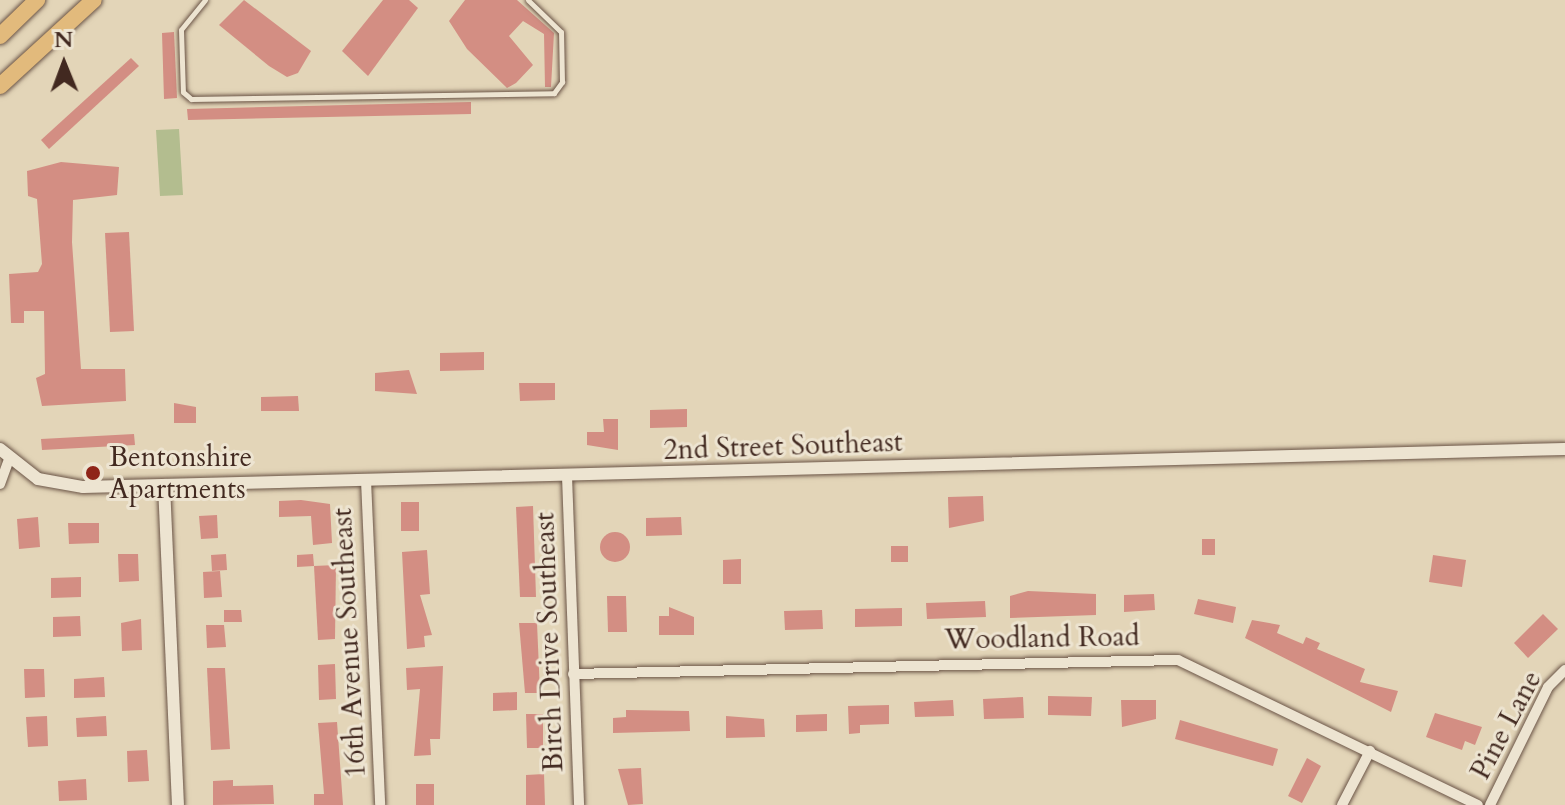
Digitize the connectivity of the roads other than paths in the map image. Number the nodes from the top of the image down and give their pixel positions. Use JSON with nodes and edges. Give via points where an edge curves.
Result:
{"nodes":[{"id":1,"x":37,"y":0,"type":"edge"},
{"id":2,"x":94,"y":0,"type":"edge"},
{"id":3,"x":205,"y":0,"type":"edge"},
{"id":4,"x":528,"y":0,"type":"edge"},
{"id":5,"x":0,"y":36,"type":"edge"},
{"id":6,"x":0,"y":86,"type":"edge"},
{"id":7,"x":1565,"y":449,"type":"edge"},
{"id":8,"x":5,"y":454,"type":"edge"},
{"id":9,"x":567,"y":476,"type":"junction"},
{"id":10,"x":366,"y":480,"type":"junction"},
{"id":11,"x":0,"y":484,"type":"edge"},
{"id":12,"x":164,"y":485,"type":"junction"},
{"id":13,"x":1565,"y":670,"type":"edge"},
{"id":14,"x":573,"y":674,"type":"junction"},
{"id":15,"x":1370,"y":751,"type":"junction"},
{"id":16,"x":178,"y":805,"type":"edge"},
{"id":17,"x":380,"y":805,"type":"edge"},
{"id":18,"x":579,"y":805,"type":"edge"},
{"id":19,"x":1342,"y":805,"type":"edge"},
{"id":20,"x":1478,"y":805,"type":"edge"},
{"id":21,"x":1490,"y":805,"type":"edge"}],
"edges":[{"from":1,"to":5,"type":"highway"},
{"from":2,"to":6,"type":"highway"},
{"from":3,"to":4,"type":"lane","via":[[181,30],[183,92],[191,99],[554,93],[562,82],[561,32]]},
{"from":7,"to":9,"type":"street","name":"2nd Street Southeast"},
{"from":8,"to":11,"type":"street"},
{"from":8,"to":12,"type":"street","name":"2nd Street Southeast","via":[[59,485]]},
{"from":9,"to":10,"type":"street","name":"2nd Street Southeast"},
{"from":9,"to":14,"type":"street","name":"Birch Drive Southeast"},
{"from":10,"to":12,"type":"street","name":"2nd Street Southeast"},
{"from":10,"to":17,"type":"street","name":"16th Avenue Southeast"},
{"from":12,"to":16,"type":"street"},
{"from":13,"to":21,"type":"street","name":"Pine Lane","via":[[1548,687]]},
{"from":14,"to":15,"type":"street","name":"Woodland Road","via":[[1178,660]]},
{"from":14,"to":18,"type":"street","name":"Birch Drive Southeast"},
{"from":15,"to":19,"type":"street"},
{"from":15,"to":20,"type":"street","name":"Woodland Road"}]}
